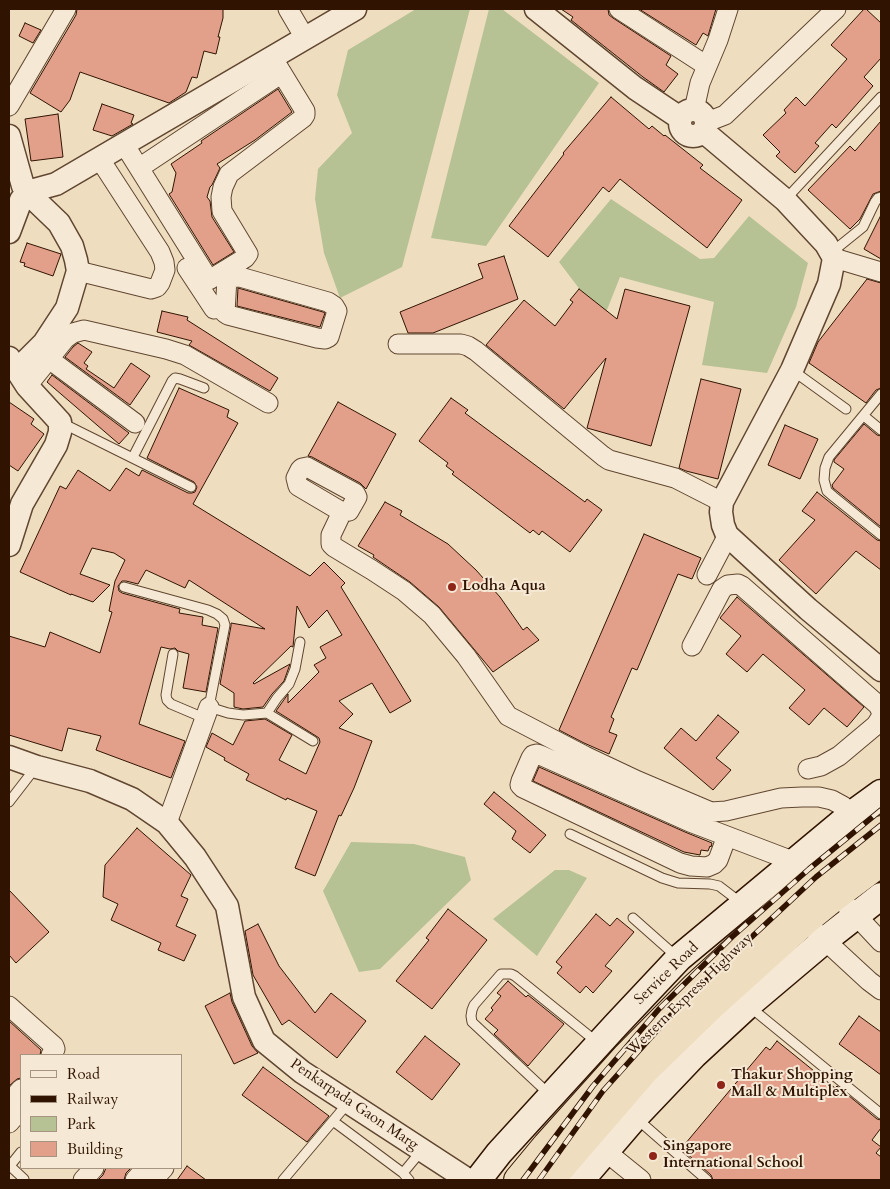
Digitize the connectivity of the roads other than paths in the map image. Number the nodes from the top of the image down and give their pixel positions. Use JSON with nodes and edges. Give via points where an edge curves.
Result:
{"nodes":[{"id":1,"x":66,"y":9,"type":"edge"},
{"id":2,"x":288,"y":9,"type":"edge"},
{"id":3,"x":355,"y":9,"type":"edge"},
{"id":4,"x":536,"y":9,"type":"edge"},
{"id":5,"x":619,"y":9,"type":"edge"},
{"id":6,"x":728,"y":9,"type":"edge"},
{"id":7,"x":836,"y":9,"type":"edge"},
{"id":8,"x":304,"y":38,"type":"junction"},
{"id":9,"x":277,"y":65,"type":"junction"},
{"id":10,"x":707,"y":66,"type":"junction"},
{"id":11,"x":881,"y":97,"type":"edge"},
{"id":12,"x":9,"y":106,"type":"edge"},
{"id":13,"x":696,"y":120,"type":"junction"},
{"id":14,"x":9,"y":136,"type":"edge"},
{"id":15,"x":112,"y":151,"type":"junction"},
{"id":16,"x":138,"y":168,"type":"junction"},
{"id":17,"x":28,"y":193,"type":"junction"},
{"id":18,"x":881,"y":197,"type":"edge"},
{"id":19,"x":151,"y":199,"type":"junction"},
{"id":20,"x":785,"y":200,"type":"junction"},
{"id":21,"x":9,"y":232,"type":"edge"},
{"id":22,"x":166,"y":249,"type":"junction"},
{"id":23,"x":833,"y":255,"type":"junction"},
{"id":24,"x":78,"y":271,"type":"junction"},
{"id":25,"x":881,"y":272,"type":"edge"},
{"id":26,"x":209,"y":284,"type":"junction"},
{"id":27,"x":214,"y":309,"type":"dead end"},
{"id":28,"x":398,"y":344,"type":"dead end"},
{"id":29,"x":49,"y":359,"type":"junction"},
{"id":30,"x":792,"y":370,"type":"junction"},
{"id":31,"x":18,"y":371,"type":"edge"},
{"id":32,"x":204,"y":388,"type":"dead end"},
{"id":33,"x":881,"y":394,"type":"edge"},
{"id":34,"x":268,"y":403,"type":"dead end"},
{"id":35,"x":846,"y":409,"type":"dead end"},
{"id":36,"x":864,"y":416,"type":"junction"},
{"id":37,"x":60,"y":422,"type":"junction"},
{"id":38,"x":135,"y":423,"type":"dead end"},
{"id":39,"x":881,"y":430,"type":"edge"},
{"id":40,"x":133,"y":458,"type":"junction"},
{"id":41,"x":191,"y":487,"type":"dead end"},
{"id":42,"x":722,"y":502,"type":"junction"},
{"id":43,"x":342,"y":512,"type":"dead end"},
{"id":44,"x":728,"y":535,"type":"junction"},
{"id":45,"x":881,"y":535,"type":"edge"},
{"id":46,"x":9,"y":545,"type":"edge"},
{"id":47,"x":708,"y":575,"type":"dead end"},
{"id":48,"x":124,"y":587,"type":"dead end"},
{"id":49,"x":826,"y":624,"type":"junction"},
{"id":50,"x":300,"y":642,"type":"dead end"},
{"id":51,"x":809,"y":644,"type":"junction"},
{"id":52,"x":692,"y":646,"type":"dead end"},
{"id":53,"x":173,"y":654,"type":"dead end"},
{"id":54,"x":881,"y":670,"type":"edge"},
{"id":55,"x":881,"y":711,"type":"edge"},
{"id":56,"x":207,"y":713,"type":"junction"},
{"id":57,"x":267,"y":713,"type":"junction"},
{"id":58,"x":881,"y":717,"type":"edge"},
{"id":59,"x":313,"y":740,"type":"dead end"},
{"id":60,"x":9,"y":757,"type":"edge"},
{"id":61,"x":37,"y":767,"type":"junction"},
{"id":62,"x":808,"y":769,"type":"dead end"},
{"id":63,"x":881,"y":793,"type":"edge"},
{"id":64,"x":9,"y":802,"type":"edge"},
{"id":65,"x":852,"y":814,"type":"junction"},
{"id":66,"x":167,"y":823,"type":"junction"},
{"id":67,"x":881,"y":830,"type":"edge"},
{"id":68,"x":570,"y":834,"type":"dead end"},
{"id":69,"x":727,"y":836,"type":"junction"},
{"id":70,"x":795,"y":862,"type":"junction"},
{"id":71,"x":881,"y":862,"type":"edge"},
{"id":72,"x":837,"y":895,"type":"junction"},
{"id":73,"x":881,"y":896,"type":"edge"},
{"id":74,"x":743,"y":905,"type":"junction"},
{"id":75,"x":856,"y":915,"type":"junction"},
{"id":76,"x":633,"y":918,"type":"dead end"},
{"id":77,"x":805,"y":921,"type":"junction"},
{"id":78,"x":825,"y":940,"type":"junction"},
{"id":79,"x":881,"y":942,"type":"edge"},
{"id":80,"x":679,"y":958,"type":"junction"},
{"id":81,"x":881,"y":990,"type":"edge"},
{"id":82,"x":748,"y":1005,"type":"junction"},
{"id":83,"x":9,"y":1006,"type":"edge"},
{"id":84,"x":598,"y":1044,"type":"junction"},
{"id":85,"x":52,"y":1054,"type":"edge"},
{"id":86,"x":20,"y":1093,"type":"edge"},
{"id":87,"x":551,"y":1096,"type":"junction"},
{"id":88,"x":348,"y":1103,"type":"junction"},
{"id":89,"x":15,"y":1114,"type":"edge"},
{"id":90,"x":881,"y":1114,"type":"edge"},
{"id":91,"x":635,"y":1117,"type":"junction"},
{"id":92,"x":333,"y":1121,"type":"junction"},
{"id":93,"x":422,"y":1150,"type":"junction"},
{"id":94,"x":20,"y":1153,"type":"edge"},
{"id":95,"x":602,"y":1155,"type":"junction"},
{"id":96,"x":9,"y":1166,"type":"edge"},
{"id":97,"x":93,"y":1169,"type":"edge"},
{"id":98,"x":145,"y":1169,"type":"edge"},
{"id":99,"x":163,"y":1169,"type":"edge"},
{"id":100,"x":406,"y":1177,"type":"edge"},
{"id":101,"x":25,"y":1178,"type":"edge"},
{"id":102,"x":83,"y":1180,"type":"edge"},
{"id":103,"x":135,"y":1180,"type":"edge"},
{"id":104,"x":153,"y":1180,"type":"edge"},
{"id":105,"x":283,"y":1180,"type":"edge"},
{"id":106,"x":468,"y":1180,"type":"edge"},
{"id":107,"x":478,"y":1180,"type":"edge"},
{"id":108,"x":518,"y":1180,"type":"edge"},
{"id":109,"x":550,"y":1180,"type":"edge"},
{"id":110,"x":581,"y":1180,"type":"edge"},
{"id":111,"x":625,"y":1180,"type":"edge"},
{"id":112,"x":641,"y":1180,"type":"edge"},
{"id":113,"x":707,"y":1180,"type":"edge"}],
"edges":[{"from":1,"to":12,"type":"street"},
{"from":2,"to":8,"type":"street"},
{"from":3,"to":8,"type":"street"},
{"from":4,"to":13,"type":"street","via":[[636,88]]},
{"from":5,"to":10,"type":"street"},
{"from":6,"to":10,"type":"street"},
{"from":7,"to":13,"type":"street","via":[[725,115]]},
{"from":8,"to":9,"type":"street"},
{"from":9,"to":15,"type":"street"},
{"from":9,"to":16,"type":"street"},
{"from":9,"to":26,"type":"street","via":[[305,115],[229,174],[221,197],[222,210],[248,254]]},
{"from":10,"to":13,"type":"street","via":[[700,83]]},
{"from":11,"to":20,"type":"lane"},
{"from":13,"to":20,"type":"street"},
{"from":14,"to":17,"type":"street"},
{"from":15,"to":16,"type":"street"},
{"from":15,"to":17,"type":"street","via":[[56,184]]},
{"from":15,"to":19,"type":"street"},
{"from":15,"to":22,"type":"street"},
{"from":16,"to":19,"type":"street"},
{"from":17,"to":21,"type":"street"},
{"from":17,"to":24,"type":"street","via":[[59,223],[72,246]]},
{"from":18,"to":23,"type":"lane","via":[[875,202],[863,227]]},
{"from":19,"to":22,"type":"street"},
{"from":19,"to":26,"type":"street"},
{"from":20,"to":23,"type":"street"},
{"from":22,"to":24,"type":"street","via":[[160,283],[151,289]]},
{"from":22,"to":26,"type":"street"},
{"from":23,"to":25,"type":"street"},
{"from":23,"to":30,"type":"street","via":[[829,284]]},
{"from":24,"to":31,"type":"street","via":[[67,308],[44,342]]},
{"from":26,"to":26,"type":"street","via":[[228,316],[317,338],[329,337],[336,311],[328,302],[240,277]]},
{"from":26,"to":27,"type":"street"},
{"from":28,"to":42,"type":"street","via":[[468,346],[602,456],[675,478]]},
{"from":29,"to":31,"type":"street"},
{"from":29,"to":34,"type":"street","via":[[65,339],[84,330],[185,355]]},
{"from":29,"to":38,"type":"street"},
{"from":30,"to":35,"type":"lane"},
{"from":30,"to":42,"type":"street"},
{"from":31,"to":37,"type":"street"},
{"from":32,"to":40,"type":"lane","via":[[175,378]]},
{"from":33,"to":36,"type":"lane"},
{"from":36,"to":39,"type":"lane"},
{"from":36,"to":45,"type":"lane","via":[[830,457],[824,480],[827,491]]},
{"from":37,"to":40,"type":"lane"},
{"from":37,"to":46,"type":"street","via":[[56,445],[22,504]]},
{"from":40,"to":41,"type":"lane"},
{"from":42,"to":44,"type":"street","via":[[722,518]]},
{"from":43,"to":65,"type":"street","via":[[331,535],[331,544],[404,591],[432,615],[466,656],[508,716],[585,756],[711,812],[781,798],[819,797],[832,800]]},
{"from":44,"to":47,"type":"street"},
{"from":44,"to":49,"type":"street"},
{"from":48,"to":56,"type":"lane","via":[[208,610],[223,619],[225,625]]},
{"from":49,"to":51,"type":"street"},
{"from":49,"to":54,"type":"street"},
{"from":50,"to":57,"type":"lane","via":[[289,684]]},
{"from":51,"to":52,"type":"street","via":[[738,584],[722,589]]},
{"from":51,"to":55,"type":"street"},
{"from":53,"to":56,"type":"lane","via":[[167,700]]},
{"from":56,"to":57,"type":"lane"},
{"from":56,"to":66,"type":"street"},
{"from":57,"to":59,"type":"lane"},
{"from":58,"to":62,"type":"street","via":[[839,756]]},
{"from":60,"to":61,"type":"street","name":"Penkarpada Gaon Marg"},
{"from":61,"to":64,"type":"lane"},
{"from":61,"to":66,"type":"street","name":"Penkarpada Gaon Marg","via":[[90,781],[132,799]]},
{"from":63,"to":65,"type":"main road","name":"Service Road"},
{"from":65,"to":70,"type":"main road","name":"Service Road"},
{"from":66,"to":88,"type":"street","name":"Penkarpada Gaon Marg","via":[[195,857],[227,906],[244,997],[264,1041]]},
{"from":67,"to":108,"type":"highway","name":"Western Express Highway","via":[[801,890],[695,987],[626,1057]]},
{"from":68,"to":74,"type":"lane","via":[[662,878],[678,883],[719,886]]},
{"from":69,"to":69,"type":"street","via":[[537,754],[531,758],[521,781],[523,788],[691,866],[714,864]]},
{"from":69,"to":70,"type":"street"},
{"from":70,"to":74,"type":"main road","name":"Service Road"},
{"from":71,"to":72,"type":"highway","name":"Western Express Highway"},
{"from":72,"to":75,"type":"street"},
{"from":72,"to":77,"type":"highway","name":"Western Express Highway"},
{"from":73,"to":75,"type":"main road"},
{"from":74,"to":80,"type":"main road","name":"Service Road"},
{"from":75,"to":78,"type":"main road"},
{"from":75,"to":79,"type":"street"},
{"from":76,"to":80,"type":"lane"},
{"from":77,"to":78,"type":"street"},
{"from":77,"to":109,"type":"highway","name":"Western Express Highway","via":[[644,1071]]},
{"from":78,"to":81,"type":"street"},
{"from":78,"to":82,"type":"main road"},
{"from":80,"to":84,"type":"main road","name":"Service Road"},
{"from":82,"to":90,"type":"lane"},
{"from":82,"to":91,"type":"main road","via":[[694,1055]]},
{"from":83,"to":85,"type":"street","via":[[54,1046]]},
{"from":84,"to":87,"type":"main road","name":"Service Road"},
{"from":84,"to":87,"type":"lane","via":[[515,976],[501,974],[474,1005],[472,1022]]},
{"from":86,"to":89,"type":"street"},
{"from":87,"to":107,"type":"main road","name":"Service Road","via":[[498,1153]]},
{"from":88,"to":92,"type":"lane"},
{"from":88,"to":93,"type":"street","name":"Penkarpada Gaon Marg"},
{"from":91,"to":95,"type":"main road"},
{"from":91,"to":113,"type":"lane"},
{"from":92,"to":100,"type":"lane"},
{"from":92,"to":105,"type":"lane"},
{"from":93,"to":100,"type":"lane"},
{"from":93,"to":106,"type":"street","name":"Penkarpada Gaon Marg"},
{"from":94,"to":96,"type":"lane"},
{"from":95,"to":110,"type":"main road"},
{"from":95,"to":111,"type":"street"},
{"from":95,"to":112,"type":"street"},
{"from":96,"to":101,"type":"lane"},
{"from":97,"to":102,"type":"street"},
{"from":98,"to":103,"type":"street"},
{"from":99,"to":104,"type":"street"}]}
